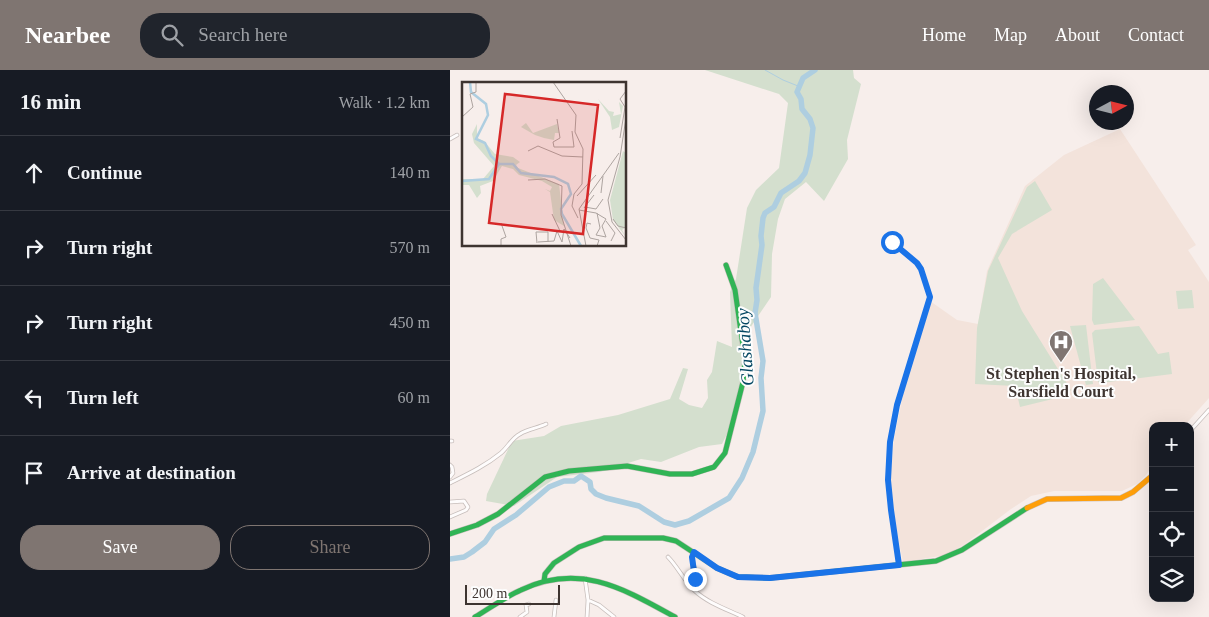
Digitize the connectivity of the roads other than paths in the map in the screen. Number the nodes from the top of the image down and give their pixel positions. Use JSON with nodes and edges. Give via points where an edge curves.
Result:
{"nodes":[{"id":1,"x":457,"y":136,"type":"dead end"},
{"id":2,"x":450,"y":139,"type":"edge"},
{"id":3,"x":892,"y":242,"type":"dead end"},
{"id":4,"x":726,"y":265,"type":"dead end"},
{"id":5,"x":1209,"y":410,"type":"edge"},
{"id":6,"x":546,"y":424,"type":"dead end"},
{"id":7,"x":1194,"y":427,"type":"edge"},
{"id":8,"x":450,"y":465,"type":"edge"},
{"id":9,"x":450,"y":477,"type":"edge"},
{"id":10,"x":1149,"y":478,"type":"edge"},
{"id":11,"x":450,"y":483,"type":"edge"},
{"id":12,"x":450,"y":502,"type":"edge"},
{"id":13,"x":450,"y":517,"type":"edge"},
{"id":14,"x":450,"y":534,"type":"edge"},
{"id":15,"x":694,"y":552,"type":"junction"},
{"id":16,"x":668,"y":557,"type":"dead end"},
{"id":17,"x":899,"y":565,"type":"junction"},
{"id":18,"x":585,"y":578,"type":"junction"},
{"id":19,"x":544,"y":581,"type":"junction"},
{"id":20,"x":689,"y":585,"type":"junction"},
{"id":21,"x":556,"y":600,"type":"dead end"},
{"id":22,"x":588,"y":600,"type":"junction"},
{"id":23,"x":529,"y":604,"type":"dead end"},
{"id":24,"x":607,"y":612,"type":"junction"},
{"id":25,"x":476,"y":617,"type":"edge"},
{"id":26,"x":520,"y":617,"type":"edge"},
{"id":27,"x":554,"y":617,"type":"edge"},
{"id":28,"x":587,"y":617,"type":"edge"},
{"id":29,"x":607,"y":617,"type":"edge"},
{"id":30,"x":614,"y":617,"type":"edge"},
{"id":31,"x":675,"y":617,"type":"edge"},
{"id":32,"x":743,"y":617,"type":"edge"}],
"edges":[{"from":1,"to":2,"type":"street"},
{"from":3,"to":17,"type":"street","via":[[917,263],[930,297],[897,405],[890,442],[888,480]]},
{"from":4,"to":14,"type":"street","via":[[735,290],[745,360],[743,382],[725,453],[714,467],[692,474],[670,474],[626,466],[569,471],[545,477],[498,514]]},
{"from":5,"to":7,"type":"street"},
{"from":6,"to":11,"type":"street","via":[[518,434],[496,457]]},
{"from":8,"to":9,"type":"street","via":[[453,473]]},
{"from":10,"to":17,"type":"street","via":[[1121,498],[1047,499],[945,559]]},
{"from":12,"to":13,"type":"street","via":[[464,501],[468,507]]},
{"from":15,"to":17,"type":"street","via":[[717,568],[738,577],[770,578]]},
{"from":15,"to":19,"type":"street","via":[[676,541],[663,538],[604,538],[579,546],[554,563],[545,574]]},
{"from":15,"to":20,"type":"street","via":[[696,575]]},
{"from":16,"to":20,"type":"street"},
{"from":18,"to":19,"type":"street"},
{"from":18,"to":22,"type":"street"},
{"from":18,"to":31,"type":"street","via":[[610,584]]},
{"from":19,"to":25,"type":"street","via":[[523,589]]},
{"from":20,"to":32,"type":"street","via":[[705,598]]},
{"from":21,"to":27,"type":"street"},
{"from":22,"to":24,"type":"street"},
{"from":22,"to":28,"type":"street"},
{"from":23,"to":26,"type":"street","via":[[526,605],[527,612]]},
{"from":24,"to":29,"type":"street"},
{"from":24,"to":30,"type":"street"}]}
